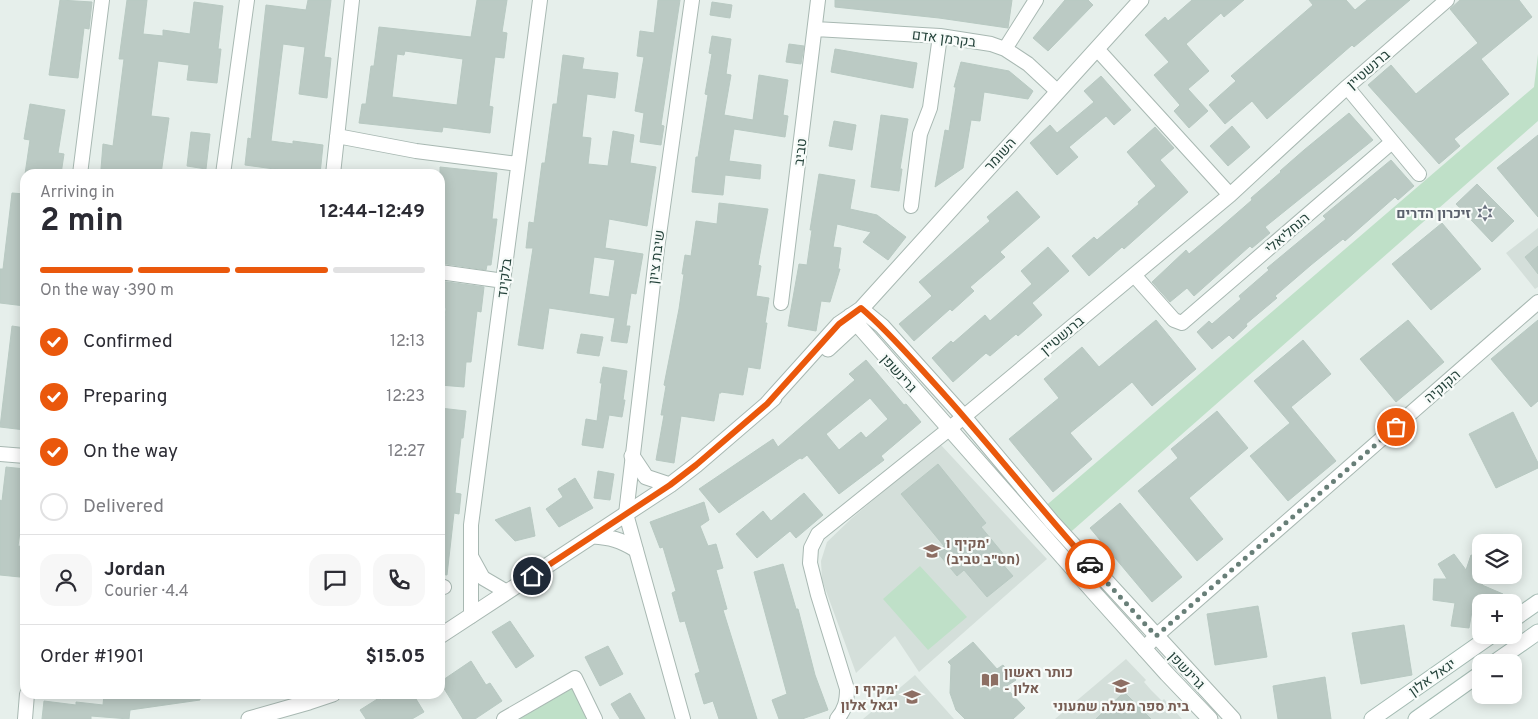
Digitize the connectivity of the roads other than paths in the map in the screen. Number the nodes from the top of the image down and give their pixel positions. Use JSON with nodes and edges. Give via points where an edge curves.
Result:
{"nodes":[{"id":1,"x":102,"y":0,"type":"edge"},
{"id":2,"x":247,"y":0,"type":"edge"},
{"id":3,"x":352,"y":0,"type":"edge"},
{"id":4,"x":540,"y":0,"type":"edge"},
{"id":5,"x":692,"y":0,"type":"edge"},
{"id":6,"x":818,"y":0,"type":"edge"},
{"id":7,"x":1036,"y":0,"type":"edge"},
{"id":8,"x":1141,"y":0,"type":"edge"},
{"id":9,"x":1447,"y":0,"type":"edge"},
{"id":10,"x":815,"y":29,"type":"junction"},
{"id":11,"x":940,"y":36,"type":"junction"},
{"id":12,"x":1005,"y":49,"type":"junction"},
{"id":13,"x":1097,"y":50,"type":"junction"},
{"id":14,"x":1347,"y":87,"type":"junction"},
{"id":15,"x":1056,"y":91,"type":"junction"},
{"id":16,"x":337,"y":136,"type":"junction"},
{"id":17,"x":1392,"y":142,"type":"junction"},
{"id":18,"x":518,"y":164,"type":"junction"},
{"id":19,"x":81,"y":169,"type":"edge"},
{"id":20,"x":224,"y":169,"type":"edge"},
{"id":21,"x":333,"y":169,"type":"edge"},
{"id":22,"x":1419,"y":174,"type":"dead end"},
{"id":23,"x":1230,"y":195,"type":"junction"},
{"id":24,"x":910,"y":206,"type":"dead end"},
{"id":25,"x":445,"y":273,"type":"edge"},
{"id":26,"x":1134,"y":275,"type":"junction"},
{"id":27,"x":504,"y":281,"type":"junction"},
{"id":28,"x":1538,"y":302,"type":"edge"},
{"id":29,"x":782,"y":303,"type":"dead end"},
{"id":30,"x":856,"y":316,"type":"junction"},
{"id":31,"x":964,"y":417,"type":"junction"},
{"id":32,"x":949,"y":429,"type":"junction"},
{"id":33,"x":0,"y":454,"type":"edge"},
{"id":34,"x":20,"y":456,"type":"edge"},
{"id":35,"x":632,"y":456,"type":"junction"},
{"id":36,"x":670,"y":485,"type":"junction"},
{"id":37,"x":626,"y":514,"type":"junction"},
{"id":38,"x":593,"y":536,"type":"junction"},
{"id":39,"x":635,"y":550,"type":"junction"},
{"id":40,"x":470,"y":555,"type":"junction"},
{"id":41,"x":507,"y":592,"type":"junction"},
{"id":42,"x":1538,"y":602,"type":"edge"},
{"id":43,"x":1522,"y":613,"type":"edge"},
{"id":44,"x":471,"y":616,"type":"junction"},
{"id":45,"x":1538,"y":632,"type":"edge"},
{"id":46,"x":445,"y":633,"type":"edge"},
{"id":47,"x":1156,"y":636,"type":"junction"},
{"id":48,"x":1479,"y":644,"type":"edge"},
{"id":49,"x":1144,"y":649,"type":"junction"},
{"id":50,"x":1506,"y":654,"type":"edge"},
{"id":51,"x":1472,"y":679,"type":"edge"},
{"id":52,"x":27,"y":699,"type":"edge"},
{"id":53,"x":318,"y":699,"type":"edge"},
{"id":54,"x":25,"y":719,"type":"edge"},
{"id":55,"x":249,"y":719,"type":"edge"},
{"id":56,"x":504,"y":719,"type":"edge"},
{"id":57,"x":595,"y":719,"type":"edge"},
{"id":58,"x":683,"y":719,"type":"edge"},
{"id":59,"x":837,"y":719,"type":"edge"},
{"id":60,"x":1210,"y":719,"type":"edge"},
{"id":61,"x":1233,"y":719,"type":"edge"},
{"id":62,"x":1372,"y":719,"type":"edge"},
{"id":63,"x":1416,"y":719,"type":"edge"}],
"edges":[{"from":1,"to":19,"type":"street"},
{"from":2,"to":20,"type":"street"},
{"from":3,"to":16,"type":"street"},
{"from":4,"to":18,"type":"street","name":"בלקינד"},
{"from":5,"to":35,"type":"street","name":"שיבת ציון"},
{"from":6,"to":10,"type":"street","name":"טביב"},
{"from":7,"to":12,"type":"street"},
{"from":8,"to":13,"type":"street","name":"השומר"},
{"from":9,"to":14,"type":"street","name":"ברנשטיין"},
{"from":10,"to":11,"type":"street","name":"בקרמן אדם"},
{"from":10,"to":29,"type":"street","name":"טביב"},
{"from":11,"to":12,"type":"street","name":"בקרמן אדם"},
{"from":11,"to":24,"type":"street","via":[[930,108],[920,134]]},
{"from":12,"to":15,"type":"street","name":"בקרמן אדם","via":[[1028,64]]},
{"from":13,"to":15,"type":"street","name":"השומר"},
{"from":13,"to":23,"type":"street"},
{"from":14,"to":17,"type":"street"},
{"from":14,"to":23,"type":"street","name":"ברנשטיין"},
{"from":15,"to":30,"type":"street","name":"השומר"},
{"from":16,"to":18,"type":"street","via":[[416,151]]},
{"from":16,"to":21,"type":"street"},
{"from":17,"to":22,"type":"street"},
{"from":17,"to":26,"type":"street","name":"הנחליאלי","via":[[1182,323],[1174,320]]},
{"from":18,"to":27,"type":"street","name":"בלקינד"},
{"from":23,"to":26,"type":"street","name":"ברנשטיין"},
{"from":25,"to":27,"type":"street"},
{"from":26,"to":31,"type":"street","name":"ברנשטיין"},
{"from":27,"to":40,"type":"street","name":"בלקינד"},
{"from":28,"to":47,"type":"street","name":"הקוקיה"},
{"from":30,"to":31,"type":"street","name":"גרינשפן","via":[[882,326]]},
{"from":30,"to":32,"type":"street","name":"גרינשפן"},
{"from":30,"to":36,"type":"street","name":"השומר","via":[[839,324],[767,404]]},
{"from":31,"to":32,"type":"street","name":"ברנשטיין"},
{"from":31,"to":47,"type":"street","name":"גרינשפן","via":[[1052,522]]},
{"from":32,"to":49,"type":"street","name":"גרינשפן"},
{"from":32,"to":59,"type":"street","name":"ברנשטיין","via":[[818,534],[810,548],[810,563],[818,595],[847,690],[847,702]]},
{"from":33,"to":34,"type":"street"},
{"from":35,"to":36,"type":"street","via":[[646,477]]},
{"from":35,"to":37,"type":"street","name":"שיבת ציון"},
{"from":36,"to":37,"type":"street","name":"השומר"},
{"from":37,"to":38,"type":"street","name":"השומר"},
{"from":37,"to":39,"type":"street","name":"שיבת ציון"},
{"from":38,"to":39,"type":"street","via":[[608,536]]},
{"from":38,"to":41,"type":"street","name":"השומר"},
{"from":39,"to":58,"type":"street","name":"שיבת ציון"},
{"from":40,"to":41,"type":"street","via":[[483,578]]},
{"from":40,"to":44,"type":"street","name":"בלקינד"},
{"from":41,"to":44,"type":"street","name":"השומר"},
{"from":42,"to":43,"type":"street"},
{"from":44,"to":46,"type":"street","name":"השומר"},
{"from":45,"to":50,"type":"street"},
{"from":47,"to":49,"type":"street","name":"הקוקיה"},
{"from":47,"to":61,"type":"street","name":"גרינשפן"},
{"from":48,"to":62,"type":"street","name":"יגאל אלון"},
{"from":49,"to":60,"type":"street","name":"גרינשפן"},
{"from":51,"to":63,"type":"street","name":"יגאל אלון"},
{"from":52,"to":54,"type":"street"},
{"from":53,"to":55,"type":"street"},
{"from":56,"to":57,"type":"street","via":[[575,678]]}]}
